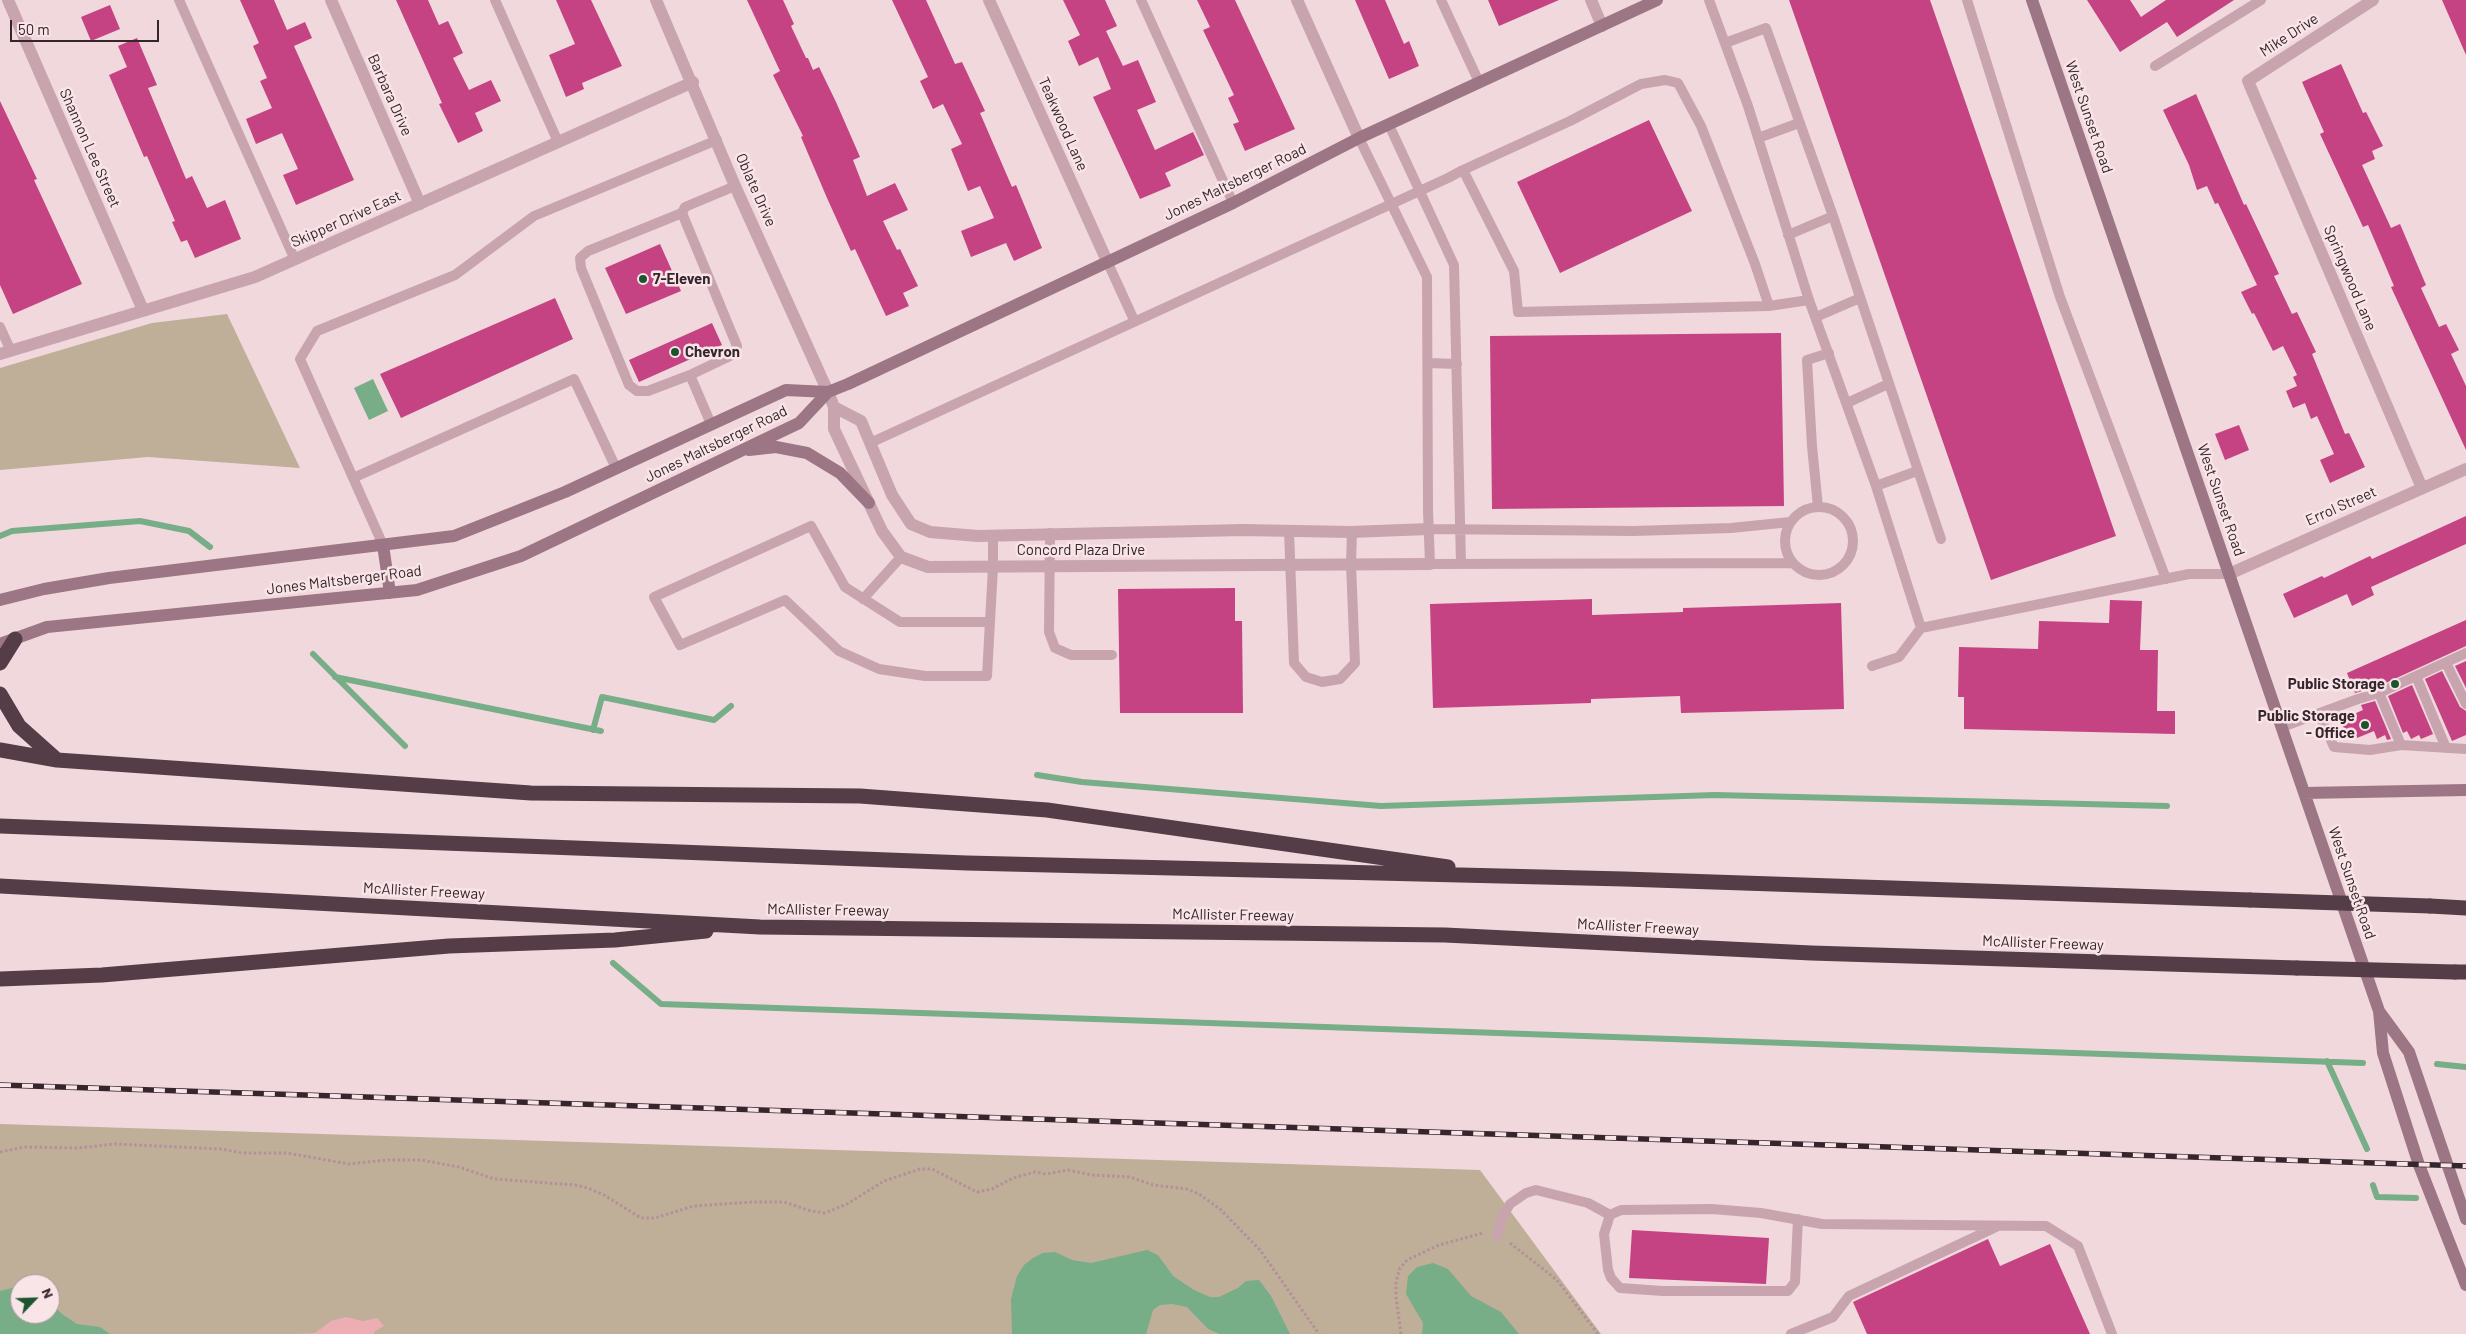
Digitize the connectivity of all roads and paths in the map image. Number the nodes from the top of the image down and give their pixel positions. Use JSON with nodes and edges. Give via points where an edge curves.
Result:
{"nodes":[{"id":1,"x":8,"y":0,"type":"edge"},
{"id":2,"x":179,"y":0,"type":"edge"},
{"id":3,"x":331,"y":0,"type":"edge"},
{"id":4,"x":495,"y":0,"type":"edge"},
{"id":5,"x":656,"y":0,"type":"edge"},
{"id":6,"x":989,"y":0,"type":"edge"},
{"id":7,"x":1141,"y":0,"type":"edge"},
{"id":8,"x":1297,"y":0,"type":"edge"},
{"id":9,"x":1441,"y":0,"type":"edge"},
{"id":10,"x":1591,"y":0,"type":"edge"},
{"id":11,"x":1656,"y":0,"type":"edge"},
{"id":12,"x":1709,"y":0,"type":"edge"},
{"id":13,"x":1967,"y":0,"type":"edge"},
{"id":14,"x":2032,"y":0,"type":"edge"},
{"id":15,"x":2261,"y":0,"type":"edge"},
{"id":16,"x":2373,"y":0,"type":"edge"},
{"id":17,"x":1602,"y":26,"type":"junction"},
{"id":18,"x":1725,"y":43,"type":"junction"},
{"id":19,"x":2155,"y":66,"type":"dead end"},
{"id":20,"x":2248,"y":81,"type":"joint"},
{"id":21,"x":693,"y":82,"type":"junction"},
{"id":22,"x":1480,"y":82,"type":"junction"},
{"id":23,"x":1799,"y":123,"type":"junction"},
{"id":24,"x":1389,"y":125,"type":"junction"},
{"id":25,"x":1359,"y":138,"type":"junction"},
{"id":26,"x":1758,"y":138,"type":"junction"},
{"id":27,"x":717,"y":140,"type":"junction"},
{"id":28,"x":558,"y":142,"type":"junction"},
{"id":29,"x":1463,"y":170,"type":"junction"},
{"id":30,"x":735,"y":186,"type":"junction"},
{"id":31,"x":1419,"y":190,"type":"junction"},
{"id":32,"x":1233,"y":203,"type":"junction"},
{"id":33,"x":1393,"y":203,"type":"junction"},
{"id":34,"x":420,"y":204,"type":"junction"},
{"id":35,"x":682,"y":213,"type":"junction"},
{"id":36,"x":1833,"y":216,"type":"junction"},
{"id":37,"x":1788,"y":235,"type":"junction"},
{"id":38,"x":295,"y":260,"type":"junction"},
{"id":39,"x":1107,"y":261,"type":"junction"},
{"id":40,"x":1860,"y":298,"type":"junction"},
{"id":41,"x":1810,"y":300,"type":"junction"},
{"id":42,"x":1769,"y":306,"type":"junction"},
{"id":43,"x":143,"y":310,"type":"junction"},
{"id":44,"x":1816,"y":317,"type":"junction"},
{"id":45,"x":1134,"y":320,"type":"junction"},
{"id":46,"x":0,"y":327,"type":"edge"},
{"id":47,"x":5,"y":352,"type":"edge"},
{"id":48,"x":1829,"y":353,"type":"junction"},
{"id":49,"x":1428,"y":363,"type":"junction"},
{"id":50,"x":1457,"y":364,"type":"junction"},
{"id":51,"x":690,"y":375,"type":"junction"},
{"id":52,"x":1888,"y":384,"type":"junction"},
{"id":53,"x":828,"y":392,"type":"junction"},
{"id":54,"x":1847,"y":403,"type":"junction"},
{"id":55,"x":834,"y":406,"type":"junction"},
{"id":56,"x":712,"y":424,"type":"junction"},
{"id":57,"x":870,"y":443,"type":"junction"},
{"id":58,"x":739,"y":452,"type":"junction"},
{"id":59,"x":616,"y":468,"type":"junction"},
{"id":60,"x":2466,"y":469,"type":"edge"},
{"id":61,"x":1917,"y":472,"type":"junction"},
{"id":62,"x":353,"y":478,"type":"junction"},
{"id":63,"x":1876,"y":486,"type":"junction"},
{"id":64,"x":2422,"y":488,"type":"junction"},
{"id":65,"x":869,"y":503,"type":"junction"},
{"id":66,"x":1818,"y":507,"type":"junction"},
{"id":67,"x":1790,"y":522,"type":"junction"},
{"id":68,"x":1429,"y":529,"type":"junction"},
{"id":69,"x":1459,"y":529,"type":"junction"},
{"id":70,"x":1289,"y":531,"type":"junction"},
{"id":71,"x":1352,"y":532,"type":"junction"},
{"id":72,"x":1050,"y":533,"type":"junction"},
{"id":73,"x":993,"y":535,"type":"junction"},
{"id":74,"x":1941,"y":539,"type":"dead end"},
{"id":75,"x":383,"y":546,"type":"junction"},
{"id":76,"x":901,"y":556,"type":"junction"},
{"id":77,"x":1792,"y":563,"type":"junction"},
{"id":78,"x":1289,"y":564,"type":"junction"},
{"id":79,"x":1351,"y":564,"type":"junction"},
{"id":80,"x":1430,"y":564,"type":"junction"},
{"id":81,"x":1462,"y":564,"type":"junction"},
{"id":82,"x":1050,"y":566,"type":"junction"},
{"id":83,"x":992,"y":567,"type":"junction"},
{"id":84,"x":2229,"y":574,"type":"junction"},
{"id":85,"x":2166,"y":579,"type":"junction"},
{"id":86,"x":390,"y":593,"type":"junction"},
{"id":87,"x":863,"y":599,"type":"junction"},
{"id":88,"x":0,"y":600,"type":"edge"},
{"id":89,"x":990,"y":622,"type":"junction"},
{"id":90,"x":1922,"y":628,"type":"junction"},
{"id":91,"x":15,"y":639,"type":"junction"},
{"id":92,"x":0,"y":644,"type":"edge"},
{"id":93,"x":2466,"y":653,"type":"edge"},
{"id":94,"x":1112,"y":655,"type":"dead end"},
{"id":95,"x":0,"y":663,"type":"edge"},
{"id":96,"x":2446,"y":663,"type":"junction"},
{"id":97,"x":1872,"y":666,"type":"dead end"},
{"id":98,"x":2416,"y":676,"type":"junction"},
{"id":99,"x":2379,"y":693,"type":"junction"},
{"id":100,"x":0,"y":694,"type":"edge"},
{"id":101,"x":2466,"y":704,"type":"edge"},
{"id":102,"x":2319,"y":714,"type":"junction"},
{"id":103,"x":2282,"y":727,"type":"junction"},
{"id":104,"x":2401,"y":745,"type":"junction"},
{"id":105,"x":2446,"y":748,"type":"junction"},
{"id":106,"x":0,"y":750,"type":"edge"},
{"id":107,"x":2466,"y":750,"type":"edge"},
{"id":108,"x":57,"y":760,"type":"junction"},
{"id":109,"x":2466,"y":790,"type":"edge"},
{"id":110,"x":2304,"y":793,"type":"junction"},
{"id":111,"x":0,"y":826,"type":"edge"},
{"id":112,"x":1519,"y":877,"type":"junction"},
{"id":113,"x":0,"y":886,"type":"edge"},
{"id":114,"x":2466,"y":906,"type":"edge"},
{"id":115,"x":760,"y":926,"type":"junction"},
{"id":116,"x":2461,"y":972,"type":"edge"},
{"id":117,"x":0,"y":980,"type":"edge"},
{"id":118,"x":2379,"y":1011,"type":"junction"},
{"id":119,"x":0,"y":1152,"type":"edge"},
{"id":120,"x":1610,"y":1215,"type":"junction"},
{"id":121,"x":1798,"y":1219,"type":"junction"},
{"id":122,"x":2466,"y":1219,"type":"edge"},
{"id":123,"x":1999,"y":1225,"type":"junction"},
{"id":124,"x":1497,"y":1236,"type":"junction"},
{"id":125,"x":2466,"y":1285,"type":"edge"},
{"id":126,"x":1319,"y":1334,"type":"edge"},
{"id":127,"x":1401,"y":1334,"type":"edge"},
{"id":128,"x":1598,"y":1334,"type":"edge"},
{"id":129,"x":1791,"y":1334,"type":"edge"},
{"id":130,"x":2112,"y":1334,"type":"edge"}],
"edges":[{"from":1,"to":43,"type":"street","name":"Shannon Lee Street"},
{"from":2,"to":38,"type":"lane"},
{"from":3,"to":34,"type":"street","name":"Barbara Drive"},
{"from":4,"to":28,"type":"lane"},
{"from":5,"to":21,"type":"street","name":"Oblate Drive"},
{"from":6,"to":39,"type":"street","name":"Teakwood Lane"},
{"from":7,"to":32,"type":"lane"},
{"from":8,"to":25,"type":"street"},
{"from":9,"to":22,"type":"lane"},
{"from":10,"to":17,"type":"street"},
{"from":11,"to":17,"type":"main road","name":"Jones Maltsberger Road"},
{"from":12,"to":18,"type":"lane"},
{"from":13,"to":85,"type":"lane","via":[[2060,297]]},
{"from":14,"to":84,"type":"main road","name":"West Sunset Road"},
{"from":15,"to":19,"type":"lane"},
{"from":16,"to":20,"type":"street","name":"Mike Drive"},
{"from":17,"to":22,"type":"main road","name":"Jones Maltsberger Road"},
{"from":18,"to":23,"type":"lane","via":[[1766,28]]},
{"from":18,"to":26,"type":"lane"},
{"from":20,"to":64,"type":"street","name":"Springwood Lane"},
{"from":21,"to":27,"type":"street","name":"Oblate Drive"},
{"from":21,"to":28,"type":"street","name":"Skipper Drive East"},
{"from":22,"to":24,"type":"main road","name":"Jones Maltsberger Road"},
{"from":23,"to":26,"type":"lane"},
{"from":23,"to":36,"type":"lane"},
{"from":24,"to":25,"type":"main road","name":"Jones Maltsberger Road"},
{"from":24,"to":31,"type":"lane"},
{"from":25,"to":32,"type":"main road","name":"Jones Maltsberger Road"},
{"from":25,"to":33,"type":"lane"},
{"from":26,"to":37,"type":"lane"},
{"from":27,"to":30,"type":"street","name":"Oblate Drive"},
{"from":27,"to":62,"type":"lane","via":[[534,216],[455,275],[317,331],[300,359]]},
{"from":28,"to":34,"type":"street","name":"Skipper Drive East"},
{"from":29,"to":31,"type":"lane"},
{"from":29,"to":42,"type":"lane","via":[[1514,271],[1518,312]]},
{"from":29,"to":42,"type":"lane","via":[[1641,84],[1665,80],[1678,83],[1701,126]]},
{"from":30,"to":35,"type":"lane","via":[[685,207]]},
{"from":30,"to":53,"type":"street","name":"Oblate Drive"},
{"from":31,"to":33,"type":"lane"},
{"from":31,"to":50,"type":"lane","via":[[1454,265]]},
{"from":32,"to":39,"type":"main road","name":"Jones Maltsberger Road"},
{"from":33,"to":45,"type":"lane"},
{"from":33,"to":49,"type":"lane","via":[[1427,276]]},
{"from":34,"to":38,"type":"street","name":"Skipper Drive East"},
{"from":35,"to":51,"type":"lane","via":[[737,346],[736,352],[730,356]]},
{"from":35,"to":51,"type":"lane","via":[[588,251],[580,258],[581,268],[629,385],[637,391],[648,392]]},
{"from":36,"to":37,"type":"lane"},
{"from":36,"to":40,"type":"lane"},
{"from":37,"to":41,"type":"lane"},
{"from":38,"to":43,"type":"street","name":"Skipper Drive East","via":[[255,277]]},
{"from":39,"to":45,"type":"lane"},
{"from":39,"to":53,"type":"main road","name":"Jones Maltsberger Road"},
{"from":40,"to":44,"type":"lane"},
{"from":40,"to":52,"type":"lane"},
{"from":41,"to":42,"type":"lane"},
{"from":41,"to":44,"type":"lane"},
{"from":43,"to":47,"type":"street","name":"Skipper Drive East"},
{"from":44,"to":48,"type":"lane"},
{"from":45,"to":57,"type":"lane"},
{"from":46,"to":47,"type":"lane"},
{"from":48,"to":54,"type":"lane"},
{"from":48,"to":66,"type":"lane","via":[[1807,360]]},
{"from":49,"to":50,"type":"lane"},
{"from":49,"to":68,"type":"lane"},
{"from":50,"to":69,"type":"lane"},
{"from":51,"to":56,"type":"lane"},
{"from":52,"to":54,"type":"lane"},
{"from":52,"to":61,"type":"lane"},
{"from":53,"to":55,"type":"street"},
{"from":53,"to":56,"type":"main road","name":"Jones Maltsberger Road","via":[[786,390]]},
{"from":53,"to":58,"type":"main road","name":"Jones Maltsberger Road","via":[[799,423]]},
{"from":54,"to":63,"type":"lane"},
{"from":55,"to":57,"type":"street","name":"Concord Plaza Drive","via":[[860,421]]},
{"from":55,"to":65,"type":"street","via":[[834,429]]},
{"from":56,"to":59,"type":"main road","name":"Jones Maltsberger Road"},
{"from":57,"to":73,"type":"street","name":"Concord Plaza Drive","via":[[892,495],[910,524],[930,532]]},
{"from":58,"to":65,"type":"main road","via":[[776,447],[808,453],[840,473]]},
{"from":58,"to":86,"type":"main road","name":"Jones Maltsberger Road","via":[[521,556],[417,590]]},
{"from":59,"to":62,"type":"lane","via":[[574,379]]},
{"from":59,"to":75,"type":"main road","name":"Jones Maltsberger Road","via":[[454,536]]},
{"from":60,"to":64,"type":"street","name":"Errol Street"},
{"from":61,"to":63,"type":"lane"},
{"from":61,"to":74,"type":"lane"},
{"from":62,"to":75,"type":"lane"},
{"from":63,"to":90,"type":"lane"},
{"from":64,"to":84,"type":"street","name":"Errol Street"},
{"from":65,"to":76,"type":"street","via":[[882,531]]},
{"from":66,"to":67,"type":"lane","via":[[1803,512]]},
{"from":66,"to":77,"type":"lane","via":[[1840,514],[1848,523],[1853,546],[1849,558],[1832,574],[1822,576],[1806,573]]},
{"from":67,"to":69,"type":"lane","via":[[1731,528],[1634,531]]},
{"from":67,"to":77,"type":"lane","via":[[1785,543]]},
{"from":68,"to":69,"type":"lane"},
{"from":68,"to":71,"type":"street","name":"Concord Plaza Drive"},
{"from":68,"to":80,"type":"lane"},
{"from":69,"to":81,"type":"lane"},
{"from":70,"to":71,"type":"street","name":"Concord Plaza Drive"},
{"from":70,"to":72,"type":"street","name":"Concord Plaza Drive"},
{"from":70,"to":78,"type":"lane"},
{"from":71,"to":79,"type":"lane"},
{"from":72,"to":73,"type":"street","name":"Concord Plaza Drive"},
{"from":72,"to":82,"type":"lane"},
{"from":73,"to":83,"type":"lane"},
{"from":75,"to":86,"type":"main road"},
{"from":75,"to":88,"type":"main road","name":"Jones Maltsberger Road","via":[[109,578],[44,588]]},
{"from":76,"to":83,"type":"street","name":"Concord Plaza Drive","via":[[928,567]]},
{"from":76,"to":87,"type":"lane"},
{"from":77,"to":81,"type":"lane"},
{"from":78,"to":79,"type":"street","name":"Concord Plaza Drive"},
{"from":78,"to":79,"type":"lane","via":[[1294,663],[1306,677],[1322,682],[1340,679],[1355,662]]},
{"from":78,"to":82,"type":"street","name":"Concord Plaza Drive"},
{"from":79,"to":80,"type":"street","name":"Concord Plaza Drive"},
{"from":80,"to":81,"type":"lane"},
{"from":82,"to":83,"type":"street","name":"Concord Plaza Drive"},
{"from":82,"to":94,"type":"lane","via":[[1049,632],[1055,648],[1071,655]]},
{"from":83,"to":89,"type":"lane"},
{"from":84,"to":85,"type":"lane","via":[[2189,574]]},
{"from":84,"to":103,"type":"main road","name":"West Sunset Road"},
{"from":85,"to":90,"type":"lane"},
{"from":86,"to":91,"type":"main road","name":"Jones Maltsberger Road","via":[[47,627]]},
{"from":87,"to":89,"type":"lane","via":[[900,622]]},
{"from":87,"to":89,"type":"lane","via":[[845,588],[811,526],[654,596],[680,645],[785,600],[839,651],[879,669],[924,676],[987,676]]},
{"from":90,"to":97,"type":"lane","via":[[1899,657]]},
{"from":91,"to":92,"type":"main road","name":"Jones Maltsberger Road"},
{"from":91,"to":95,"type":"highway"},
{"from":93,"to":96,"type":"lane"},
{"from":96,"to":98,"type":"lane"},
{"from":96,"to":101,"type":"lane"},
{"from":98,"to":99,"type":"lane"},
{"from":98,"to":105,"type":"lane"},
{"from":99,"to":102,"type":"lane"},
{"from":99,"to":104,"type":"lane"},
{"from":100,"to":108,"type":"highway","via":[[19,726]]},
{"from":102,"to":103,"type":"lane"},
{"from":102,"to":104,"type":"lane","via":[[2334,747],[2370,750]]},
{"from":103,"to":110,"type":"main road","name":"West Sunset Road"},
{"from":104,"to":105,"type":"lane"},
{"from":105,"to":107,"type":"lane"},
{"from":106,"to":108,"type":"highway"},
{"from":108,"to":112,"type":"highway","via":[[532,793],[860,796],[1048,810]]},
{"from":109,"to":110,"type":"main road"},
{"from":110,"to":118,"type":"main road","name":"West Sunset Road"},
{"from":111,"to":112,"type":"highway","via":[[968,863]]},
{"from":112,"to":114,"type":"highway","bridge":true},
{"from":113,"to":115,"type":"highway","name":"McAllister Freeway"},
{"from":115,"to":116,"type":"highway","name":"McAllister Freeway","bridge":true,"via":[[1445,935],[1811,953]]},
{"from":115,"to":117,"type":"highway","via":[[615,940],[449,946],[102,975]]},
{"from":118,"to":122,"type":"main road","name":"West Sunset Road","via":[[2409,1052]]},
{"from":118,"to":125,"type":"main road","name":"West Sunset Road","via":[[2383,1053],[2419,1165]]},
{"from":119,"to":126,"type":"path","via":[[24,1147],[77,1148],[115,1144],[286,1153],[350,1164],[420,1160],[459,1167],[494,1179],[588,1188],[641,1218],[655,1218],[694,1206],[753,1202],[784,1202],[825,1213],[847,1204],[884,1181],[920,1169],[932,1169],[977,1192],[985,1192],[1036,1172],[1046,1174],[1068,1170],[1130,1177],[1153,1186],[1193,1192],[1220,1209],[1260,1250]]},
{"from":120,"to":121,"type":"lane","via":[[1621,1210],[1678,1208],[1761,1213]]},
{"from":120,"to":121,"type":"lane","via":[[1604,1234],[1611,1278],[1620,1288],[1663,1291],[1788,1291],[1795,1282]]},
{"from":120,"to":124,"type":"lane","via":[[1588,1203],[1536,1190],[1526,1192],[1510,1204],[1502,1217]]},
{"from":121,"to":123,"type":"lane","via":[[1822,1224]]},
{"from":123,"to":129,"type":"lane","via":[[1849,1296],[1833,1317]]},
{"from":123,"to":130,"type":"lane","via":[[2046,1226],[2078,1246]]},
{"from":124,"to":127,"type":"path","via":[[1482,1233],[1468,1236],[1420,1252],[1407,1260],[1400,1268],[1396,1282]]},
{"from":124,"to":128,"type":"path","via":[[1557,1280]]}]}
